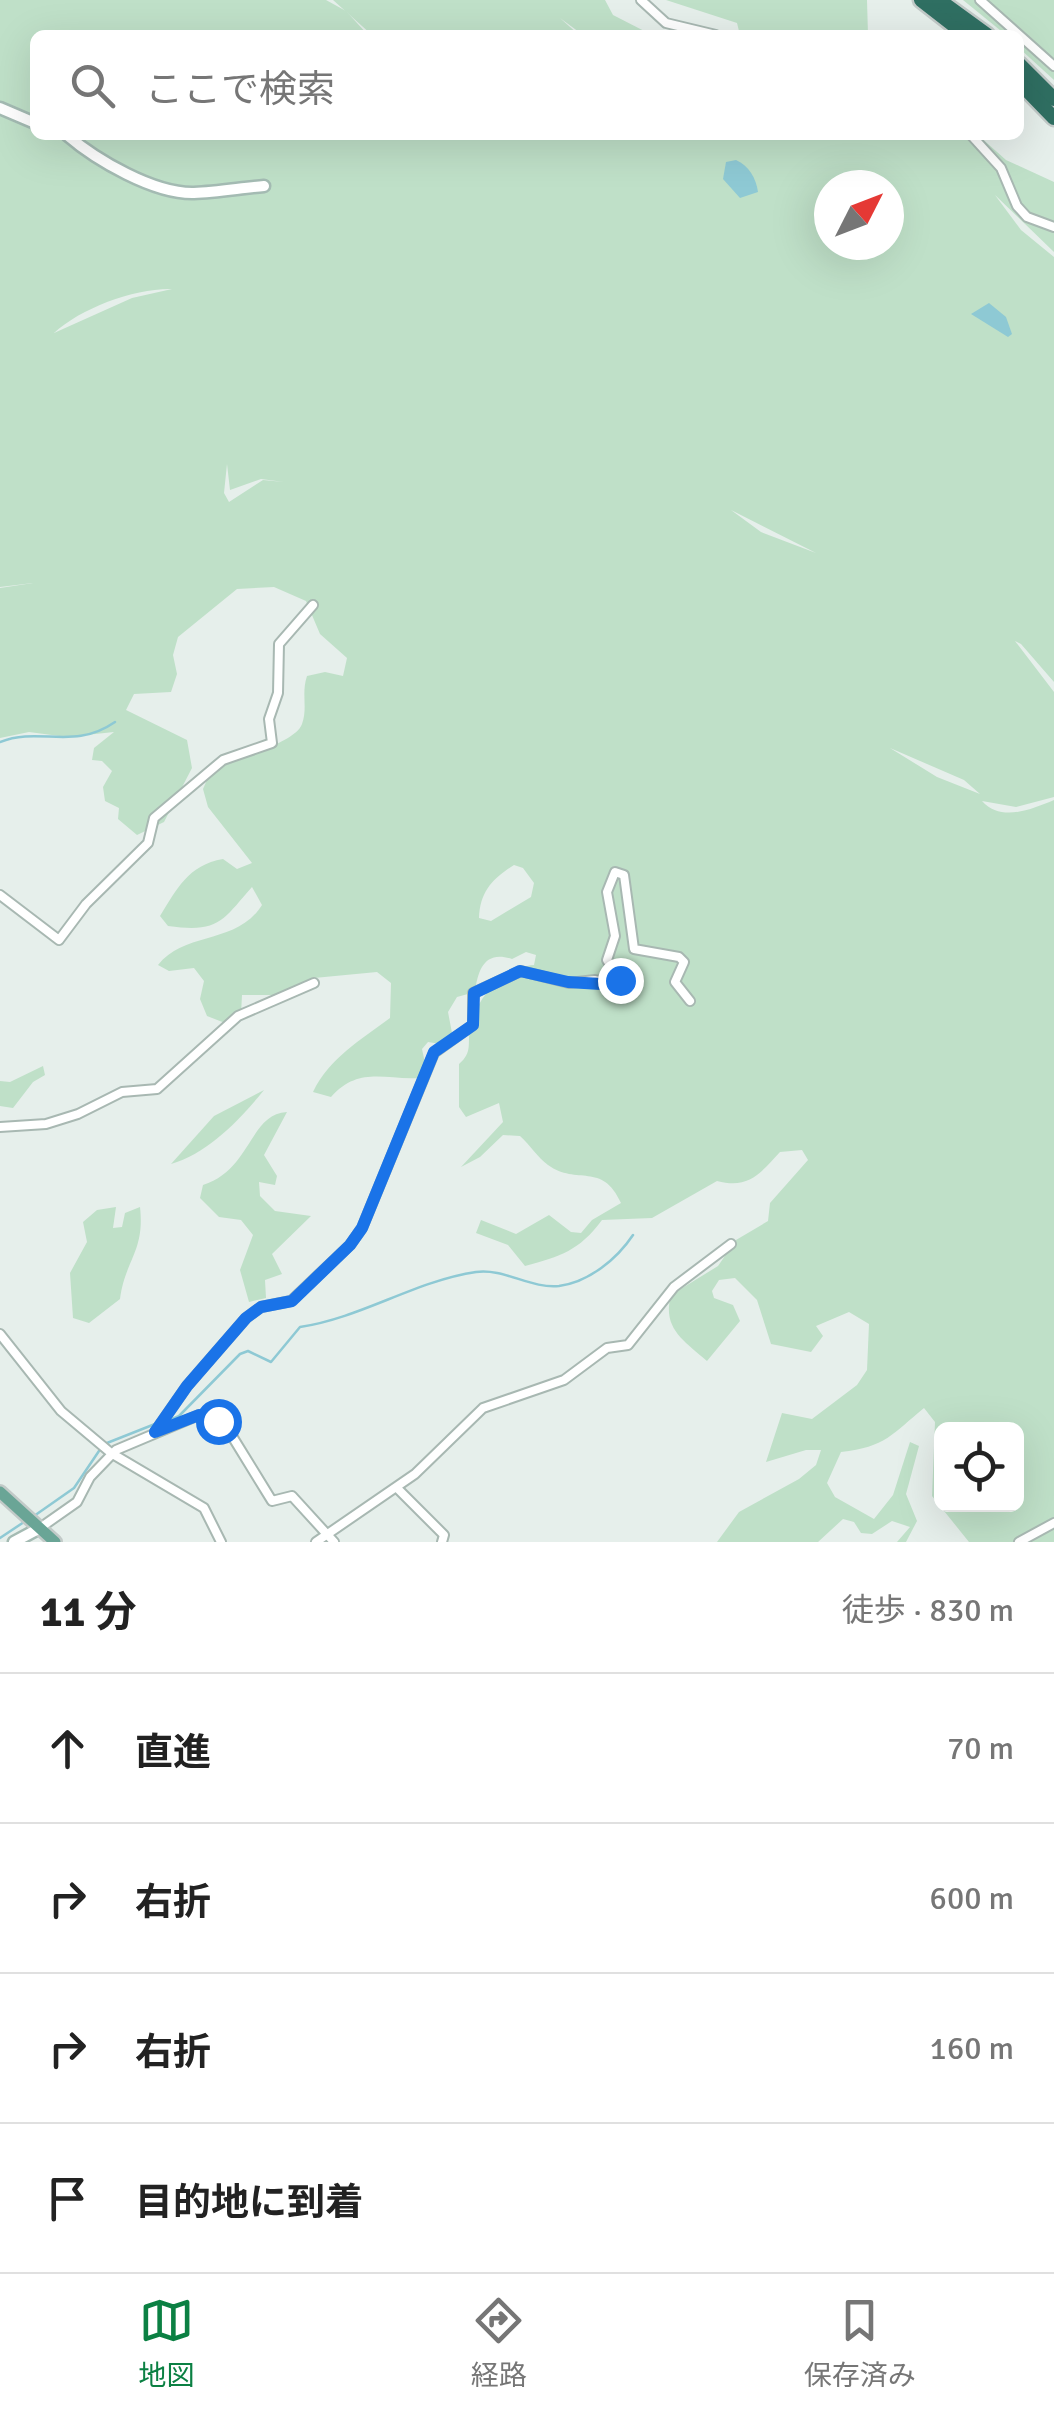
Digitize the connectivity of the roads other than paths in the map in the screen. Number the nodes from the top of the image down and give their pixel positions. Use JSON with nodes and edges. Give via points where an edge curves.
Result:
{"nodes":[{"id":1,"x":642,"y":0,"type":"edge"},
{"id":2,"x":920,"y":0,"type":"edge"},
{"id":3,"x":940,"y":0,"type":"edge"},
{"id":4,"x":980,"y":0,"type":"edge"},
{"id":5,"x":695,"y":30,"type":"edge"},
{"id":6,"x":959,"y":30,"type":"edge"},
{"id":7,"x":979,"y":30,"type":"edge"},
{"id":8,"x":1014,"y":30,"type":"edge"},
{"id":9,"x":1024,"y":39,"type":"edge"},
{"id":10,"x":1054,"y":66,"type":"edge"},
{"id":11,"x":1024,"y":69,"type":"edge"},
{"id":12,"x":1024,"y":87,"type":"edge"},
{"id":13,"x":1054,"y":99,"type":"edge"},
{"id":14,"x":0,"y":108,"type":"edge"},
{"id":15,"x":1054,"y":118,"type":"edge"},
{"id":16,"x":30,"y":121,"type":"edge"},
{"id":17,"x":73,"y":140,"type":"edge"},
{"id":18,"x":976,"y":140,"type":"edge"},
{"id":19,"x":264,"y":186,"type":"dead end"},
{"id":20,"x":1054,"y":227,"type":"edge"},
{"id":21,"x":313,"y":604,"type":"dead end"},
{"id":22,"x":0,"y":896,"type":"edge"},
{"id":23,"x":314,"y":983,"type":"dead end"},
{"id":24,"x":690,"y":1002,"type":"dead end"},
{"id":25,"x":0,"y":1127,"type":"edge"},
{"id":26,"x":731,"y":1244,"type":"dead end"},
{"id":27,"x":0,"y":1334,"type":"edge"},
{"id":28,"x":155,"y":1432,"type":"junction"},
{"id":29,"x":112,"y":1453,"type":"junction"},
{"id":30,"x":397,"y":1488,"type":"junction"},
{"id":31,"x":0,"y":1492,"type":"edge"},
{"id":32,"x":1054,"y":1523,"type":"edge"},
{"id":33,"x":40,"y":1528,"type":"junction"},
{"id":34,"x":324,"y":1534,"type":"junction"},
{"id":35,"x":14,"y":1542,"type":"edge"},
{"id":36,"x":56,"y":1542,"type":"edge"},
{"id":37,"x":221,"y":1542,"type":"edge"},
{"id":38,"x":316,"y":1542,"type":"edge"},
{"id":39,"x":334,"y":1542,"type":"edge"},
{"id":40,"x":440,"y":1542,"type":"edge"},
{"id":41,"x":1018,"y":1542,"type":"edge"}],
"edges":[{"from":1,"to":5,"type":"street","via":[[666,23]]},
{"from":2,"to":6,"type":"highway"},
{"from":3,"to":7,"type":"highway"},
{"from":4,"to":8,"type":"street"},
{"from":9,"to":10,"type":"street"},
{"from":11,"to":13,"type":"highway"},
{"from":12,"to":15,"type":"highway"},
{"from":14,"to":16,"type":"street"},
{"from":17,"to":19,"type":"street","via":[[100,161],[176,190]]},
{"from":18,"to":20,"type":"street","via":[[1001,168],[1016,206]]},
{"from":21,"to":22,"type":"street","via":[[279,644],[272,743],[222,760],[154,818],[148,843],[59,940]]},
{"from":23,"to":25,"type":"street","via":[[238,1016],[157,1089],[122,1092],[46,1124]]},
{"from":24,"to":28,"type":"street","via":[[675,982],[680,957],[634,949],[624,875],[615,872],[607,892],[615,936],[607,960],[617,985],[520,971],[474,993],[473,1025],[434,1052],[362,1228],[292,1301],[261,1307],[246,1318]]},
{"from":26,"to":30,"type":"street","via":[[682,1279],[628,1346],[607,1348],[564,1380],[483,1408]]},
{"from":27,"to":29,"type":"street","via":[[61,1411]]},
{"from":28,"to":29,"type":"street"},
{"from":28,"to":34,"type":"street","via":[[199,1415],[218,1421],[272,1501],[292,1496]]},
{"from":29,"to":33,"type":"street","via":[[77,1502]]},
{"from":29,"to":37,"type":"street","via":[[204,1508]]},
{"from":30,"to":34,"type":"street"},
{"from":30,"to":40,"type":"street","via":[[432,1520],[444,1536]]},
{"from":31,"to":33,"type":"main road"},
{"from":32,"to":41,"type":"street"},
{"from":33,"to":35,"type":"street"},
{"from":33,"to":36,"type":"main road"},
{"from":34,"to":38,"type":"street"},
{"from":34,"to":39,"type":"street"}]}
